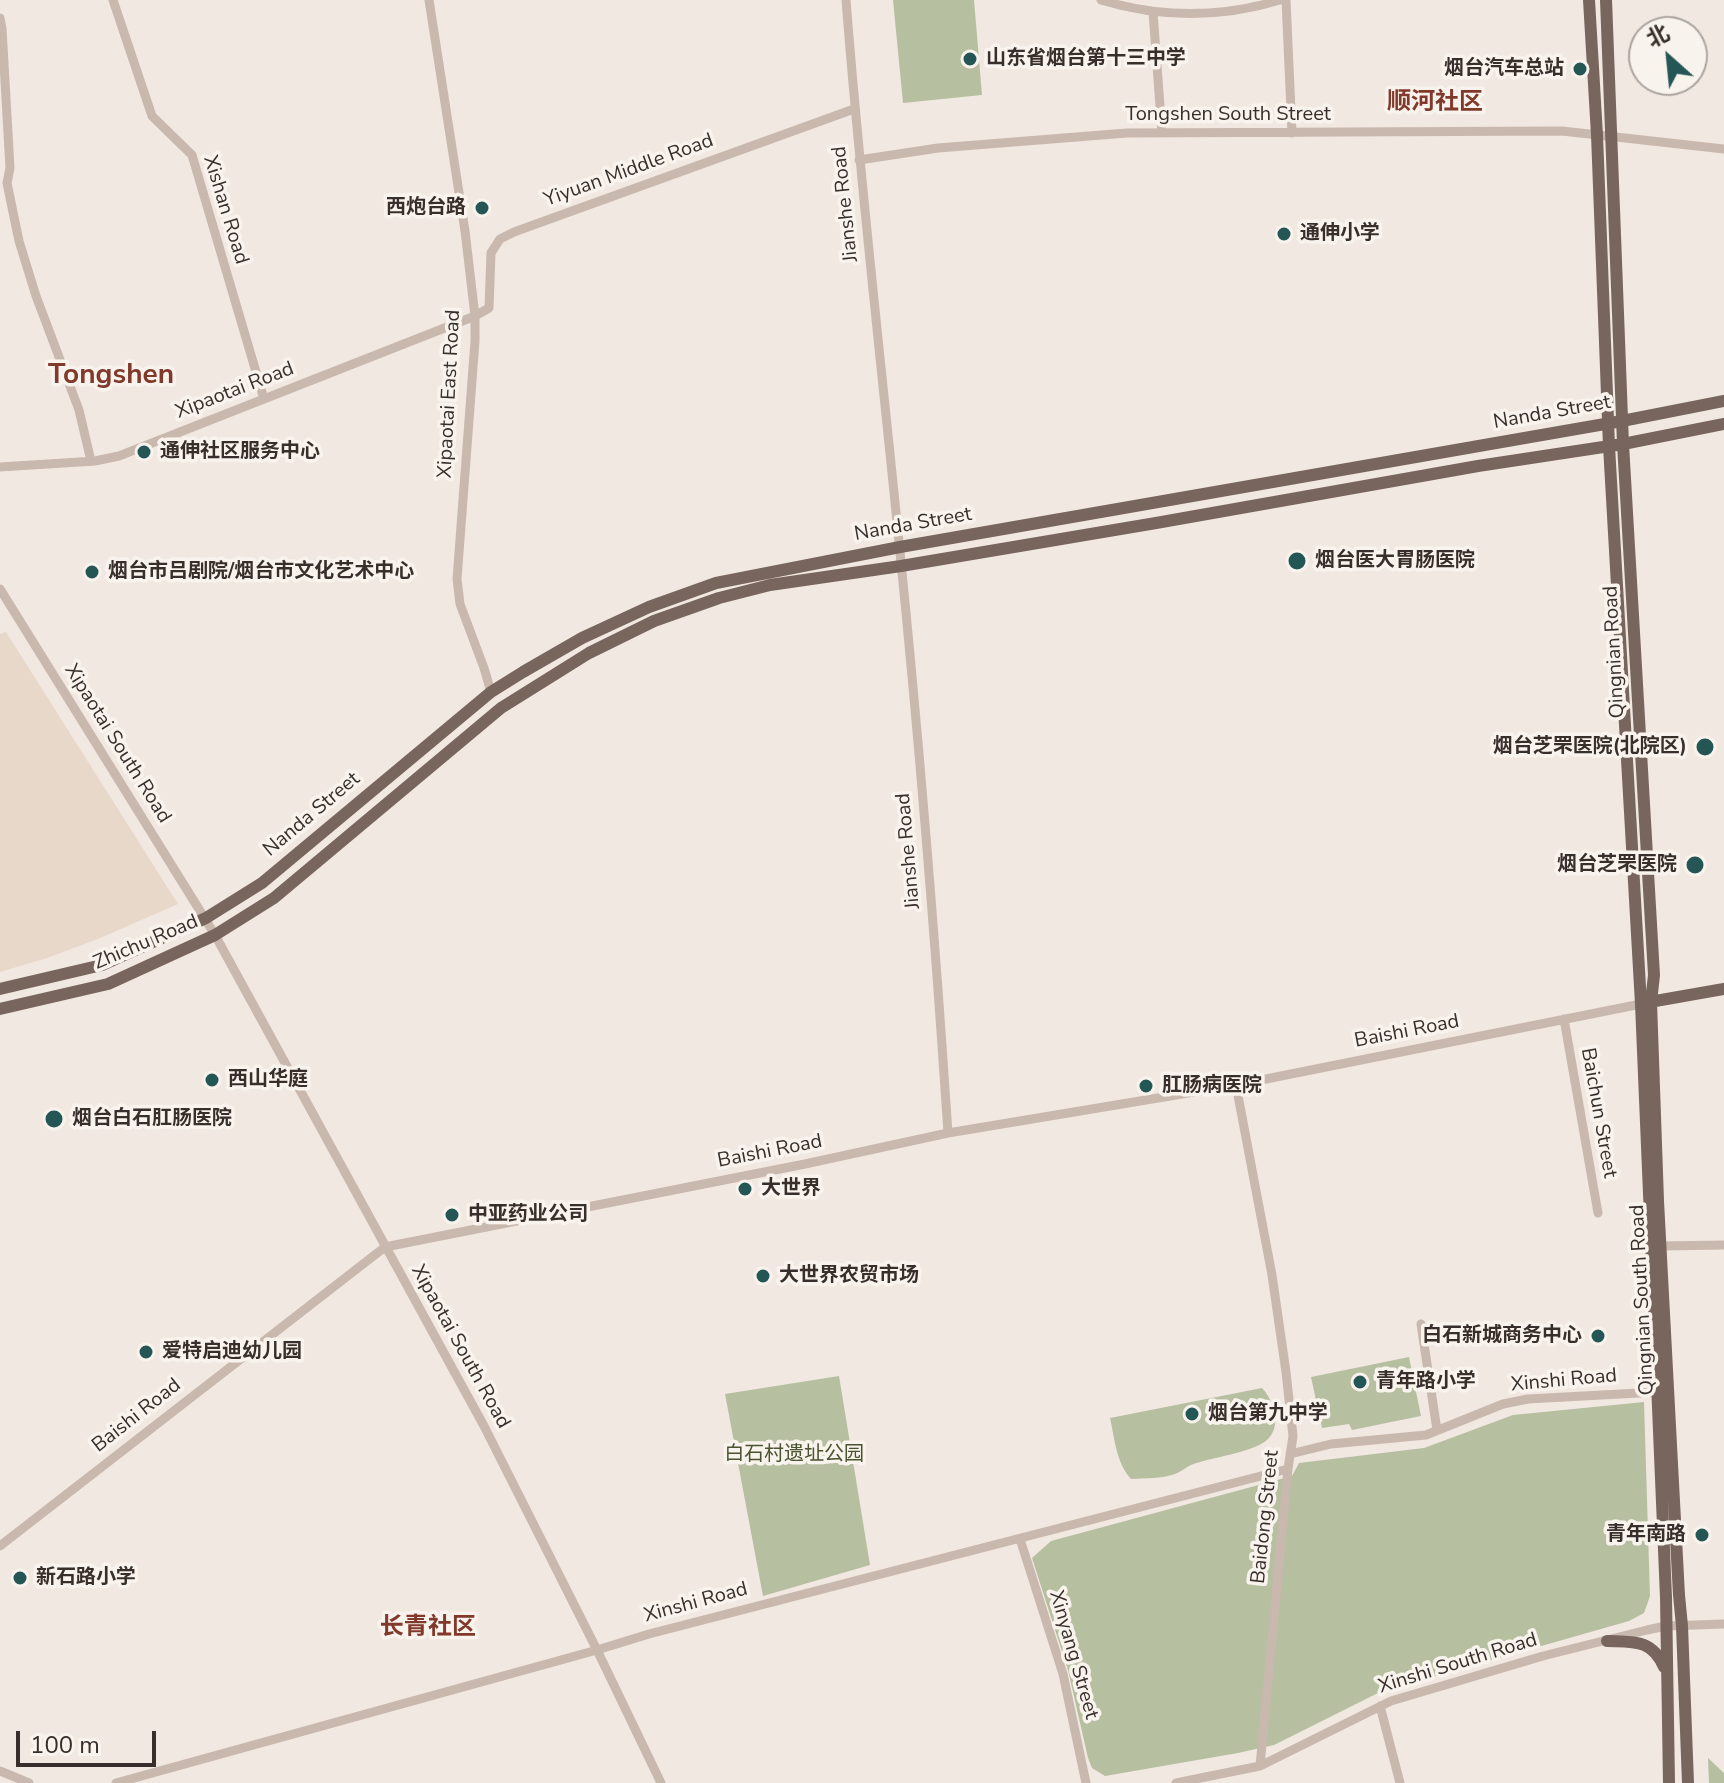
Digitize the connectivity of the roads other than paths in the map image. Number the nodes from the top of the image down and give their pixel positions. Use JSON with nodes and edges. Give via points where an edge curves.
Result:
{"nodes":[{"id":1,"x":113,"y":0,"type":"edge"},
{"id":2,"x":429,"y":0,"type":"edge"},
{"id":3,"x":846,"y":0,"type":"edge"},
{"id":4,"x":1101,"y":0,"type":"edge"},
{"id":5,"x":1280,"y":0,"type":"edge"},
{"id":6,"x":1286,"y":0,"type":"edge"},
{"id":7,"x":1589,"y":0,"type":"edge"},
{"id":8,"x":1606,"y":0,"type":"edge"},
{"id":9,"x":1153,"y":12,"type":"junction"},
{"id":10,"x":0,"y":18,"type":"edge"},
{"id":11,"x":854,"y":109,"type":"junction"},
{"id":12,"x":1162,"y":133,"type":"junction"},
{"id":13,"x":1292,"y":133,"type":"junction"},
{"id":14,"x":1597,"y":135,"type":"junction"},
{"id":15,"x":1612,"y":137,"type":"junction"},
{"id":16,"x":1724,"y":149,"type":"edge"},
{"id":17,"x":859,"y":160,"type":"junction"},
{"id":18,"x":475,"y":316,"type":"junction"},
{"id":19,"x":264,"y":399,"type":"junction"},
{"id":20,"x":1724,"y":401,"type":"edge"},
{"id":21,"x":1622,"y":421,"type":"junction"},
{"id":22,"x":1608,"y":424,"type":"junction"},
{"id":23,"x":1724,"y":424,"type":"edge"},
{"id":24,"x":1623,"y":444,"type":"junction"},
{"id":25,"x":1609,"y":446,"type":"junction"},
{"id":26,"x":91,"y":461,"type":"junction"},
{"id":27,"x":0,"y":467,"type":"edge"},
{"id":28,"x":900,"y":547,"type":"junction"},
{"id":29,"x":901,"y":566,"type":"junction"},
{"id":30,"x":0,"y":589,"type":"edge"},
{"id":31,"x":491,"y":692,"type":"junction"},
{"id":32,"x":206,"y":918,"type":"junction"},
{"id":33,"x":215,"y":935,"type":"junction"},
{"id":34,"x":0,"y":989,"type":"edge"},
{"id":35,"x":1724,"y":989,"type":"edge"},
{"id":36,"x":1646,"y":1003,"type":"junction"},
{"id":37,"x":0,"y":1009,"type":"edge"},
{"id":38,"x":1564,"y":1019,"type":"junction"},
{"id":39,"x":1236,"y":1085,"type":"junction"},
{"id":40,"x":948,"y":1133,"type":"junction"},
{"id":41,"x":1598,"y":1213,"type":"dead end"},
{"id":42,"x":1724,"y":1245,"type":"edge"},
{"id":43,"x":1661,"y":1246,"type":"junction"},
{"id":44,"x":385,"y":1247,"type":"junction"},
{"id":45,"x":1421,"y":1324,"type":"dead end"},
{"id":46,"x":1657,"y":1392,"type":"junction"},
{"id":47,"x":1437,"y":1430,"type":"junction"},
{"id":48,"x":1290,"y":1454,"type":"junction"},
{"id":49,"x":1288,"y":1469,"type":"junction"},
{"id":50,"x":1020,"y":1539,"type":"junction"},
{"id":51,"x":0,"y":1546,"type":"edge"},
{"id":52,"x":1724,"y":1624,"type":"edge"},
{"id":53,"x":1666,"y":1626,"type":"junction"},
{"id":54,"x":1682,"y":1626,"type":"junction"},
{"id":55,"x":1607,"y":1641,"type":"junction"},
{"id":56,"x":597,"y":1650,"type":"junction"},
{"id":57,"x":1667,"y":1678,"type":"junction"},
{"id":58,"x":1380,"y":1706,"type":"junction"},
{"id":59,"x":1260,"y":1766,"type":"junction"},
{"id":60,"x":0,"y":1771,"type":"edge"},
{"id":61,"x":29,"y":1783,"type":"edge"},
{"id":62,"x":116,"y":1783,"type":"edge"},
{"id":63,"x":661,"y":1783,"type":"edge"},
{"id":64,"x":1086,"y":1783,"type":"edge"},
{"id":65,"x":1176,"y":1783,"type":"edge"},
{"id":66,"x":1400,"y":1783,"type":"edge"},
{"id":67,"x":1669,"y":1783,"type":"edge"},
{"id":68,"x":1688,"y":1783,"type":"edge"}],
"edges":[{"from":1,"to":19,"type":"street","name":"Xishan Road","via":[[152,116],[192,155]]},
{"from":2,"to":18,"type":"street","name":"Xipaotai East Road"},
{"from":3,"to":11,"type":"street","name":"Jianshe Road"},
{"from":4,"to":9,"type":"street"},
{"from":5,"to":9,"type":"street","via":[[1216,12]]},
{"from":6,"to":13,"type":"street"},
{"from":7,"to":14,"type":"main road"},
{"from":8,"to":15,"type":"main road"},
{"from":9,"to":12,"type":"street"},
{"from":10,"to":26,"type":"street","via":[[7,183],[19,241],[79,410]]},
{"from":11,"to":17,"type":"street","name":"Jianshe Road"},
{"from":11,"to":18,"type":"street","name":"Yiyuan Middle Road","via":[[500,239],[491,253],[489,308]]},
{"from":12,"to":13,"type":"street","name":"Tongshen South Street"},
{"from":12,"to":17,"type":"street","name":"Tongshen South Street","via":[[938,148]]},
{"from":13,"to":14,"type":"street","name":"Tongshen South Street"},
{"from":14,"to":15,"type":"street","name":"Tongshen South Street"},
{"from":14,"to":22,"type":"main road"},
{"from":15,"to":16,"type":"street","name":"Tongshen South Street"},
{"from":15,"to":21,"type":"main road"},
{"from":17,"to":28,"type":"street","name":"Jianshe Road"},
{"from":18,"to":19,"type":"street","name":"Xipaotai Road"},
{"from":18,"to":31,"type":"street","name":"Xipaotai East Road","via":[[457,579],[460,604]]},
{"from":19,"to":26,"type":"street","name":"Xipaotai Road","via":[[119,456]]},
{"from":20,"to":21,"type":"main road","name":"Nanda Street"},
{"from":21,"to":22,"type":"main road","name":"Nanda Street"},
{"from":21,"to":24,"type":"main road","name":"Qingnian Road"},
{"from":22,"to":25,"type":"main road","name":"Qingnian Road"},
{"from":22,"to":28,"type":"main road","name":"Nanda Street"},
{"from":23,"to":24,"type":"main road","name":"Nanda Street"},
{"from":24,"to":25,"type":"main road","name":"Nanda Street"},
{"from":24,"to":36,"type":"main road","name":"Qingnian Road","via":[[1654,975]]},
{"from":25,"to":29,"type":"main road","name":"Nanda Street"},
{"from":25,"to":36,"type":"main road","name":"Qingnian Road"},
{"from":26,"to":27,"type":"street","name":"Xipaotai Road"},
{"from":28,"to":29,"type":"street","name":"Jianshe Road"},
{"from":28,"to":31,"type":"main road","name":"Nanda Street","via":[[716,583],[582,638]]},
{"from":29,"to":33,"type":"main road","name":"Nanda Street","via":[[719,598],[654,621],[589,653],[501,708],[274,898]]},
{"from":29,"to":40,"type":"street","name":"Jianshe Road"},
{"from":30,"to":32,"type":"street","name":"Xipaotai South Road"},
{"from":31,"to":32,"type":"main road","name":"Nanda Street","via":[[262,883]]},
{"from":32,"to":33,"type":"street","name":"Xipaotai South Road"},
{"from":32,"to":34,"type":"main road","name":"Zhichu Road","via":[[102,965]]},
{"from":33,"to":37,"type":"main road","name":"Zhichu Road","via":[[108,984]]},
{"from":33,"to":44,"type":"street","name":"Xipaotai South Road"},
{"from":35,"to":36,"type":"main road"},
{"from":36,"to":38,"type":"street","name":"Baishi Road"},
{"from":36,"to":43,"type":"main road","name":"Qingnian South Road"},
{"from":36,"to":46,"type":"main road","name":"Qingnian South Road"},
{"from":38,"to":39,"type":"street","name":"Baishi Road"},
{"from":38,"to":41,"type":"street","name":"Baichun Street"},
{"from":39,"to":40,"type":"street","name":"Baishi Road"},
{"from":39,"to":48,"type":"street","name":"Baidong Street","via":[[1272,1275],[1293,1436]]},
{"from":40,"to":44,"type":"street","name":"Baishi Road"},
{"from":42,"to":43,"type":"street"},
{"from":43,"to":54,"type":"main road","name":"Qingnian South Road"},
{"from":44,"to":51,"type":"street","name":"Baishi Road"},
{"from":44,"to":56,"type":"street","name":"Xipaotai South Road","via":[[484,1426]]},
{"from":45,"to":47,"type":"street"},
{"from":46,"to":47,"type":"street","name":"Xinshi Road","via":[[1528,1399]]},
{"from":46,"to":53,"type":"main road","name":"Qingnian South Road"},
{"from":47,"to":48,"type":"street","name":"Xinshi Road"},
{"from":48,"to":49,"type":"street","name":"Baidong Street"},
{"from":49,"to":50,"type":"street","name":"Xinshi Road"},
{"from":49,"to":59,"type":"street","name":"Baidong Street"},
{"from":50,"to":56,"type":"street","name":"Xinshi Road"},
{"from":50,"to":64,"type":"street","name":"Xinyang Street","via":[[1063,1674]]},
{"from":52,"to":54,"type":"street","name":"Xinshi South Road"},
{"from":53,"to":54,"type":"street","name":"Xinshi South Road"},
{"from":53,"to":55,"type":"street","name":"Xinshi South Road"},
{"from":53,"to":57,"type":"main road"},
{"from":54,"to":68,"type":"main road","name":"Qingnian South Road"},
{"from":55,"to":57,"type":"main road","via":[[1653,1649]]},
{"from":55,"to":58,"type":"street","name":"Xinshi South Road"},
{"from":56,"to":62,"type":"street","name":"Xinshi Road"},
{"from":56,"to":63,"type":"street","name":"Xipaotai South Road"},
{"from":57,"to":67,"type":"main road"},
{"from":58,"to":59,"type":"street","name":"Xinshi South Road"},
{"from":58,"to":66,"type":"street"},
{"from":59,"to":65,"type":"street","name":"Xinshi South Road"},
{"from":60,"to":61,"type":"street"}]}
